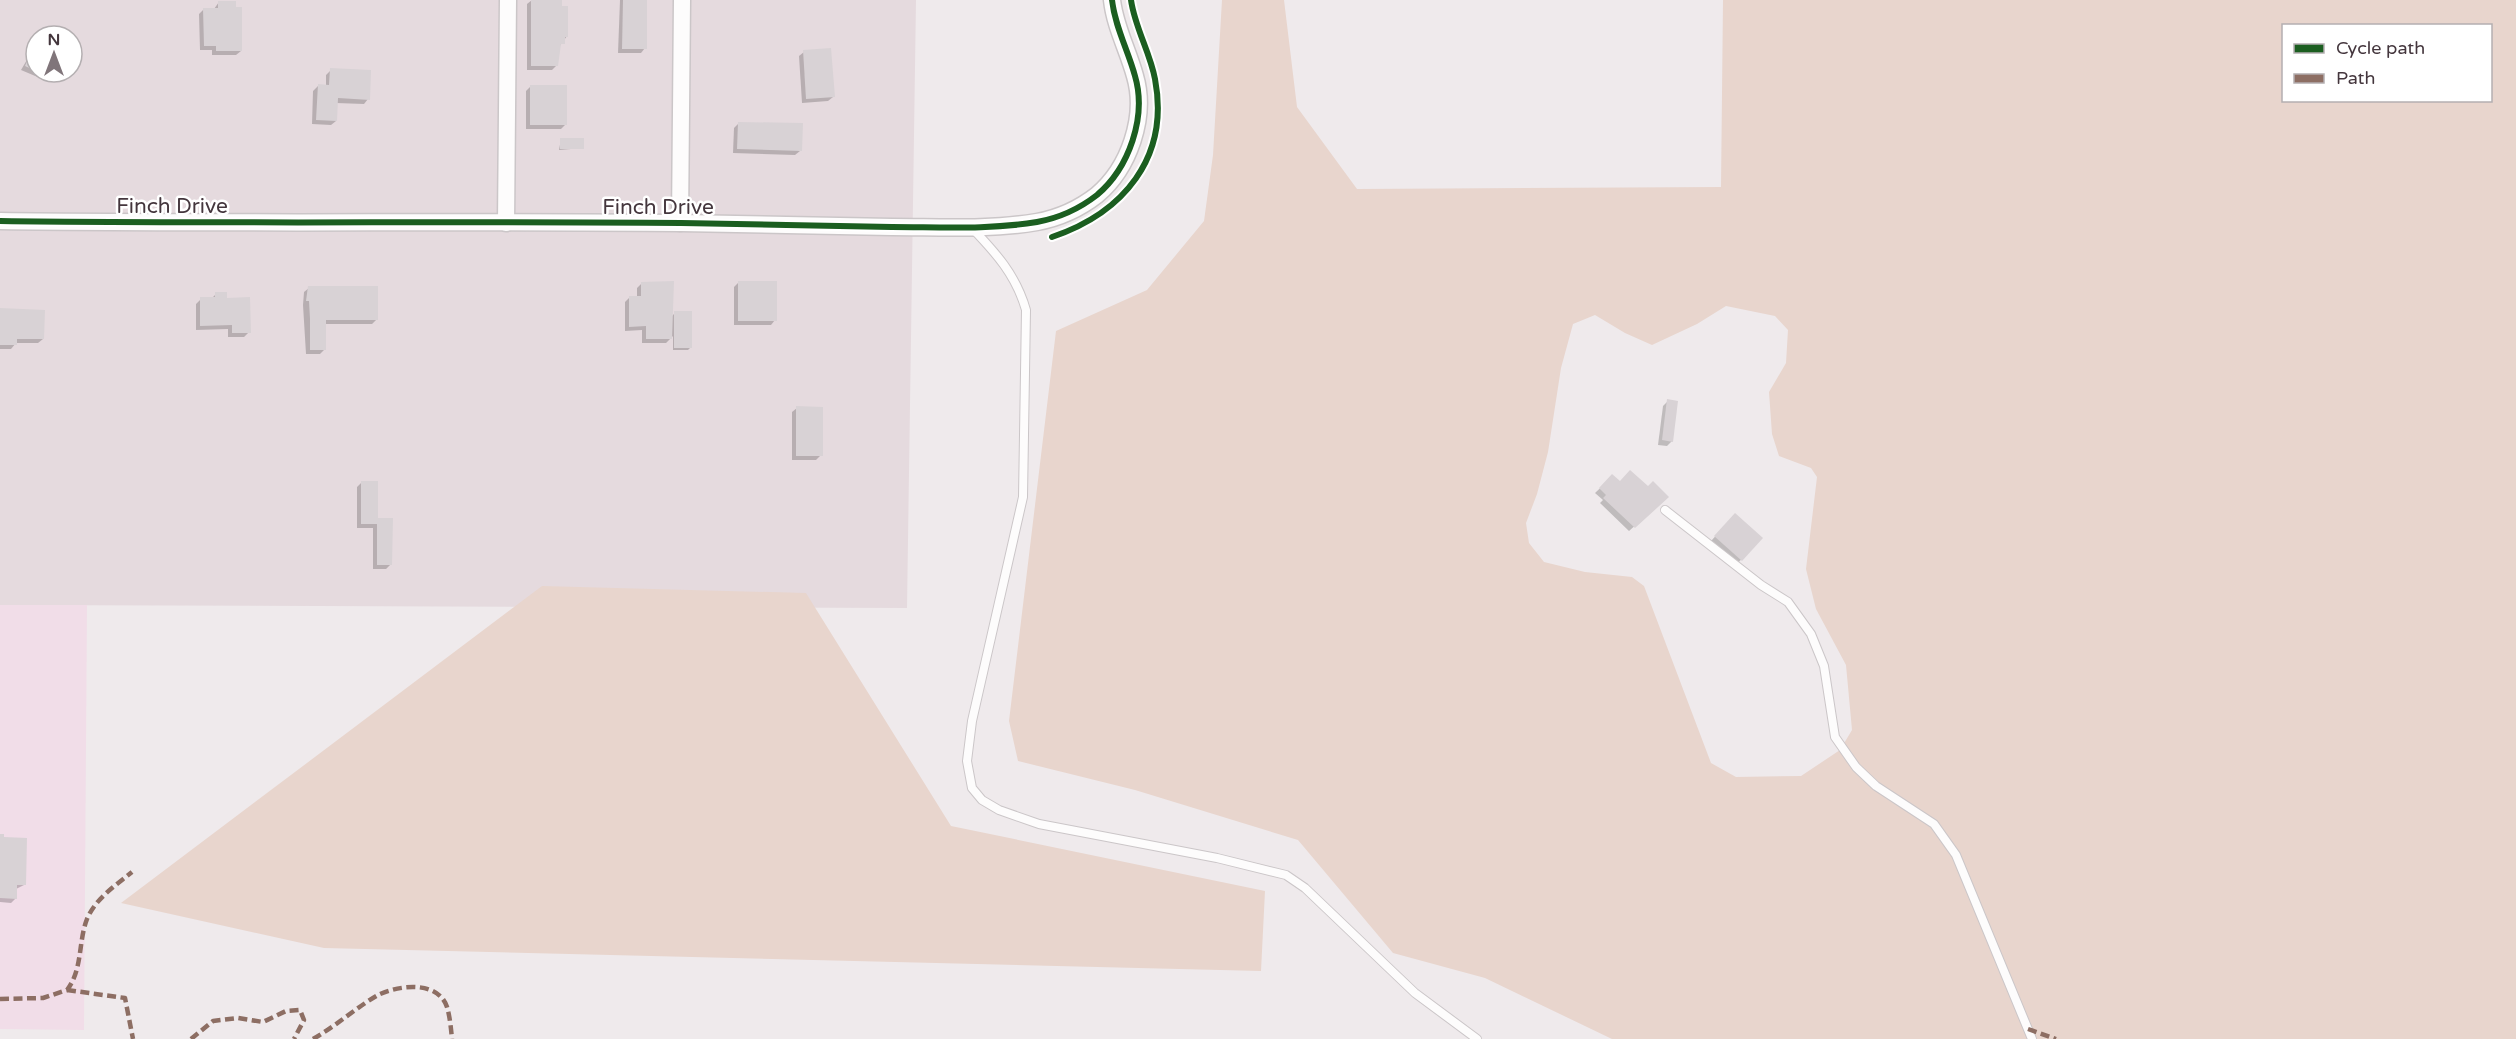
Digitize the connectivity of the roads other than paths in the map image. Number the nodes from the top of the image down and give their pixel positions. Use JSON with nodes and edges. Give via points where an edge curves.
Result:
{"nodes":[{"id":1,"x":508,"y":0,"type":"edge"},
{"id":2,"x":682,"y":0,"type":"edge"},
{"id":3,"x":1112,"y":0,"type":"edge"},
{"id":4,"x":0,"y":220,"type":"edge"},
{"id":5,"x":506,"y":223,"type":"junction"},
{"id":6,"x":680,"y":223,"type":"junction"},
{"id":7,"x":971,"y":227,"type":"junction"},
{"id":8,"x":1665,"y":510,"type":"dead end"},
{"id":9,"x":1476,"y":1039,"type":"edge"},
{"id":10,"x":2032,"y":1039,"type":"edge"}],
"edges":[{"from":1,"to":5,"type":"street"},
{"from":2,"to":6,"type":"street"},
{"from":3,"to":7,"type":"street","name":"Finch Drive","via":[[1138,96],[1136,129],[1123,163],[1099,193],[1064,215],[1038,222]]},
{"from":4,"to":5,"type":"street","name":"Finch Drive"},
{"from":5,"to":6,"type":"street","name":"Finch Drive"},
{"from":6,"to":7,"type":"street","name":"Finch Drive"},
{"from":7,"to":9,"type":"lane","via":[[1019,287],[1026,310],[1023,497],[972,721],[968,761],[972,788],[999,810],[1039,824],[1286,874],[1415,993]]},
{"from":8,"to":10,"type":"lane","via":[[1753,580],[1788,602],[1811,634],[1824,666],[1835,737],[1856,767],[1876,786],[1934,824],[1956,855]]}]}
